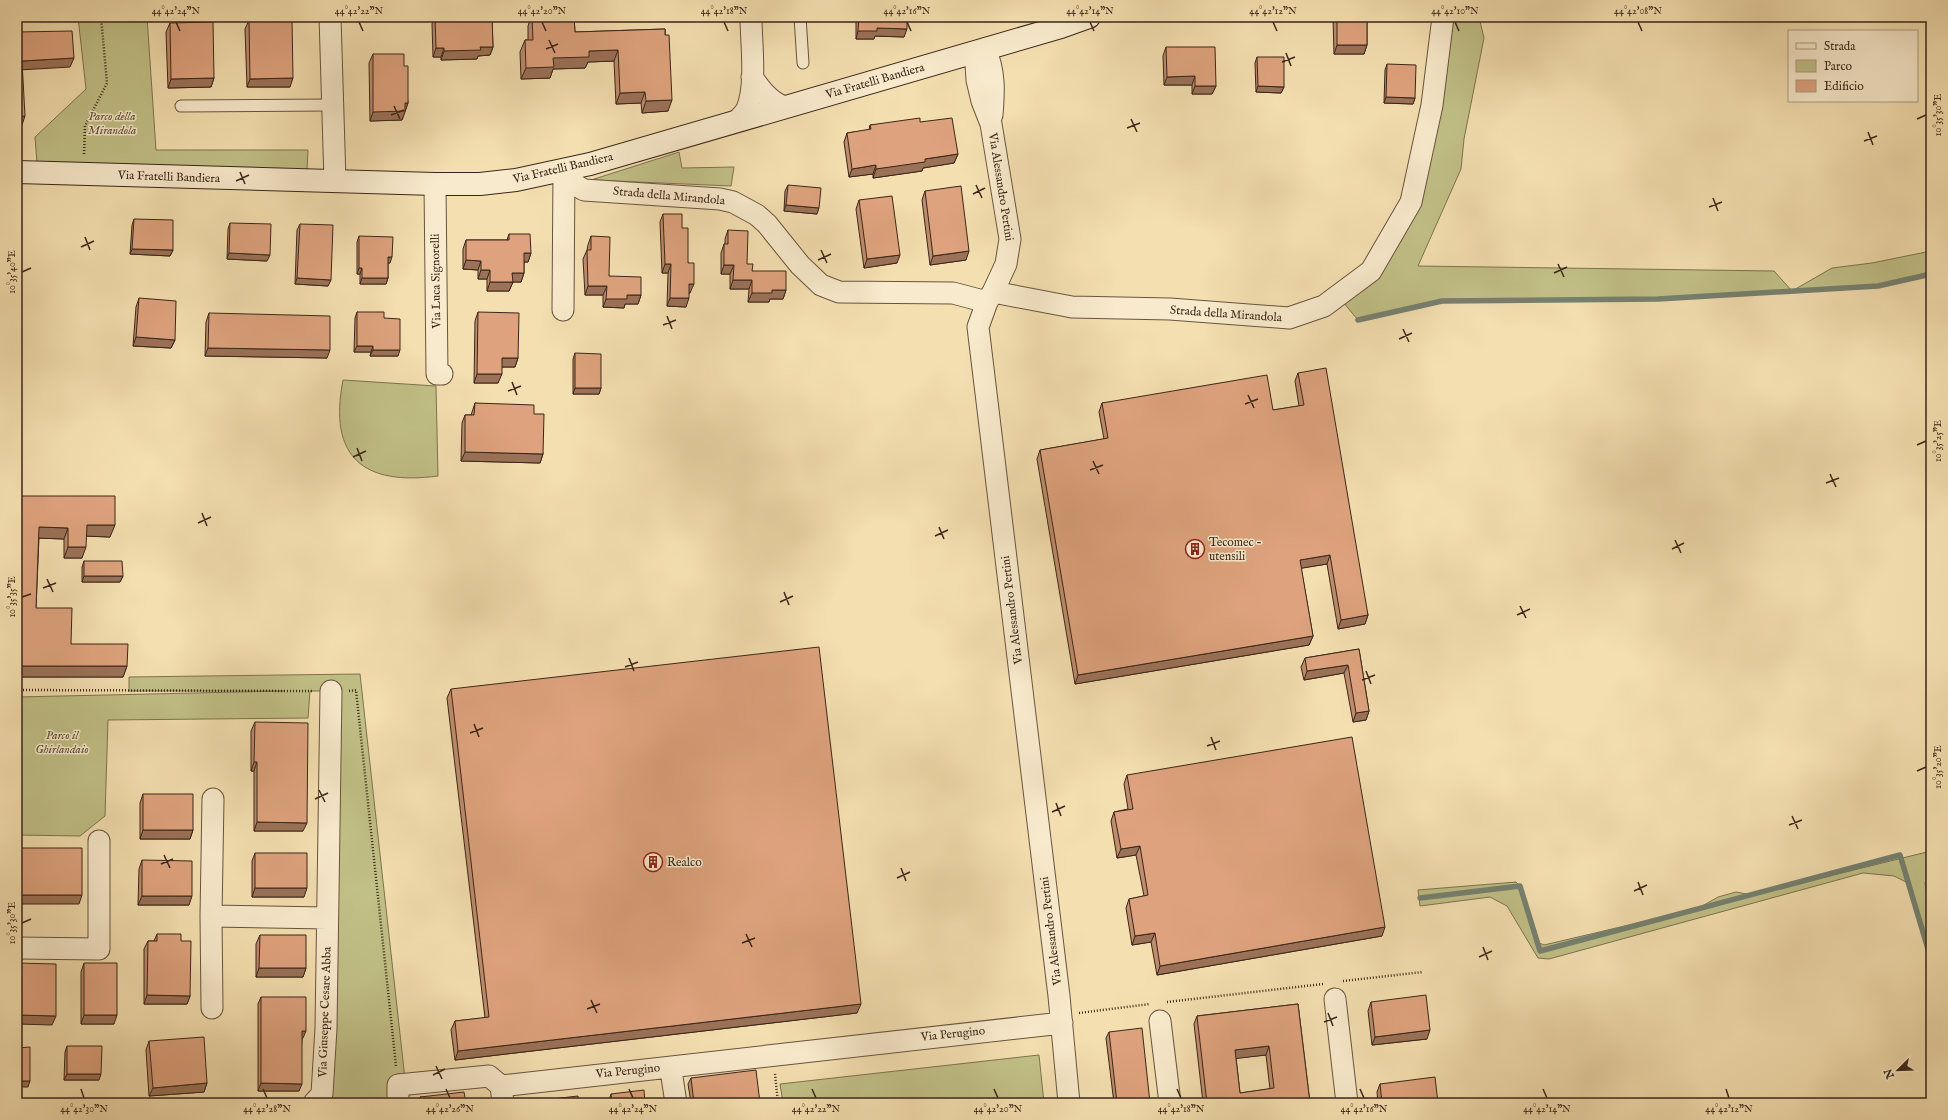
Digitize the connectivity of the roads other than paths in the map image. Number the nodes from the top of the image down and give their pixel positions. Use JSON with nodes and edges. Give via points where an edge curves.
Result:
{"nodes":[{"id":1,"x":330,"y":17,"type":"edge"},
{"id":2,"x":751,"y":17,"type":"edge"},
{"id":3,"x":800,"y":17,"type":"edge"},
{"id":4,"x":1089,"y":17,"type":"edge"},
{"id":5,"x":1443,"y":17,"type":"edge"},
{"id":6,"x":985,"y":49,"type":"junction"},
{"id":7,"x":803,"y":63,"type":"dead end"},
{"id":8,"x":752,"y":77,"type":"junction"},
{"id":9,"x":333,"y":105,"type":"junction"},
{"id":10,"x":181,"y":106,"type":"dead end"},
{"id":11,"x":784,"y":108,"type":"junction"},
{"id":12,"x":737,"y":121,"type":"junction"},
{"id":13,"x":564,"y":170,"type":"junction"},
{"id":14,"x":17,"y":172,"type":"edge"},
{"id":15,"x":335,"y":181,"type":"junction"},
{"id":16,"x":435,"y":184,"type":"junction"},
{"id":17,"x":990,"y":297,"type":"junction"},
{"id":18,"x":563,"y":310,"type":"dead end"},
{"id":19,"x":442,"y":374,"type":"dead end"},
{"id":20,"x":331,"y":691,"type":"road end"},
{"id":21,"x":213,"y":799,"type":"dead end"},
{"id":22,"x":99,"y":841,"type":"dead end"},
{"id":23,"x":211,"y":916,"type":"junction"},
{"id":24,"x":327,"y":918,"type":"junction"},
{"id":25,"x":17,"y":948,"type":"edge"},
{"id":26,"x":1334,"y":988,"type":"road end"},
{"id":27,"x":212,"y":1008,"type":"dead end"},
{"id":28,"x":1157,"y":1009,"type":"road end"},
{"id":29,"x":1061,"y":1019,"type":"junction"},
{"id":30,"x":672,"y":1076,"type":"dead end"},
{"id":31,"x":398,"y":1094,"type":"edge"},
{"id":32,"x":502,"y":1094,"type":"edge"},
{"id":33,"x":314,"y":1103,"type":"edge"},
{"id":34,"x":676,"y":1103,"type":"edge"},
{"id":35,"x":1069,"y":1103,"type":"edge"},
{"id":36,"x":1170,"y":1103,"type":"edge"},
{"id":37,"x":1347,"y":1103,"type":"edge"}],
"edges":[{"from":1,"to":9,"type":"street"},
{"from":2,"to":8,"type":"street"},
{"from":3,"to":7,"type":"lane"},
{"from":4,"to":6,"type":"street","name":"Via Fratelli Bandiera"},
{"from":5,"to":17,"type":"street","name":"Strada della Mirandola","via":[[1432,105],[1411,202],[1371,271],[1324,306],[1289,318],[1170,309],[1072,307]]},
{"from":6,"to":11,"type":"street","name":"Via Fratelli Bandiera"},
{"from":6,"to":17,"type":"street","name":"Via Alessandro Pertini","via":[[994,76],[991,124],[1010,239],[1006,264]]},
{"from":8,"to":11,"type":"street","via":[[765,95]]},
{"from":8,"to":12,"type":"street","via":[[747,110]]},
{"from":9,"to":10,"type":"lane"},
{"from":9,"to":15,"type":"street"},
{"from":11,"to":12,"type":"street","name":"Via Fratelli Bandiera"},
{"from":12,"to":13,"type":"street","name":"Via Fratelli Bandiera"},
{"from":13,"to":16,"type":"street","name":"Via Fratelli Bandiera","via":[[509,181]]},
{"from":13,"to":17,"type":"street","name":"Strada della Mirandola","via":[[574,184],[584,190],[720,199],[745,208],[766,224],[810,276],[829,289],[839,292],[953,293]]},
{"from":13,"to":18,"type":"street"},
{"from":14,"to":15,"type":"street","name":"Via Fratelli Bandiera"},
{"from":15,"to":16,"type":"street","name":"Via Fratelli Bandiera"},
{"from":16,"to":19,"type":"street","name":"Via Luca Signorelli","via":[[437,374]]},
{"from":17,"to":29,"type":"street","name":"Via Alessandro Pertini","via":[[978,327]]},
{"from":20,"to":24,"type":"street","name":"Via Giuseppe Cesare Abba"},
{"from":21,"to":23,"type":"street"},
{"from":22,"to":25,"type":"street","via":[[99,949]]},
{"from":23,"to":24,"type":"street"},
{"from":23,"to":27,"type":"street"},
{"from":24,"to":33,"type":"street","name":"Via Giuseppe Cesare Abba","via":[[326,1028],[322,1094]]},
{"from":26,"to":37,"type":"street"},
{"from":28,"to":36,"type":"street"},
{"from":29,"to":32,"type":"street","name":"Via Perugino","via":[[773,1055]]},
{"from":29,"to":35,"type":"street","name":"Via Alessandro Pertini"},
{"from":30,"to":34,"type":"street","name":"Via Perugino"},
{"from":31,"to":32,"type":"street","via":[[489,1076]]}]}
